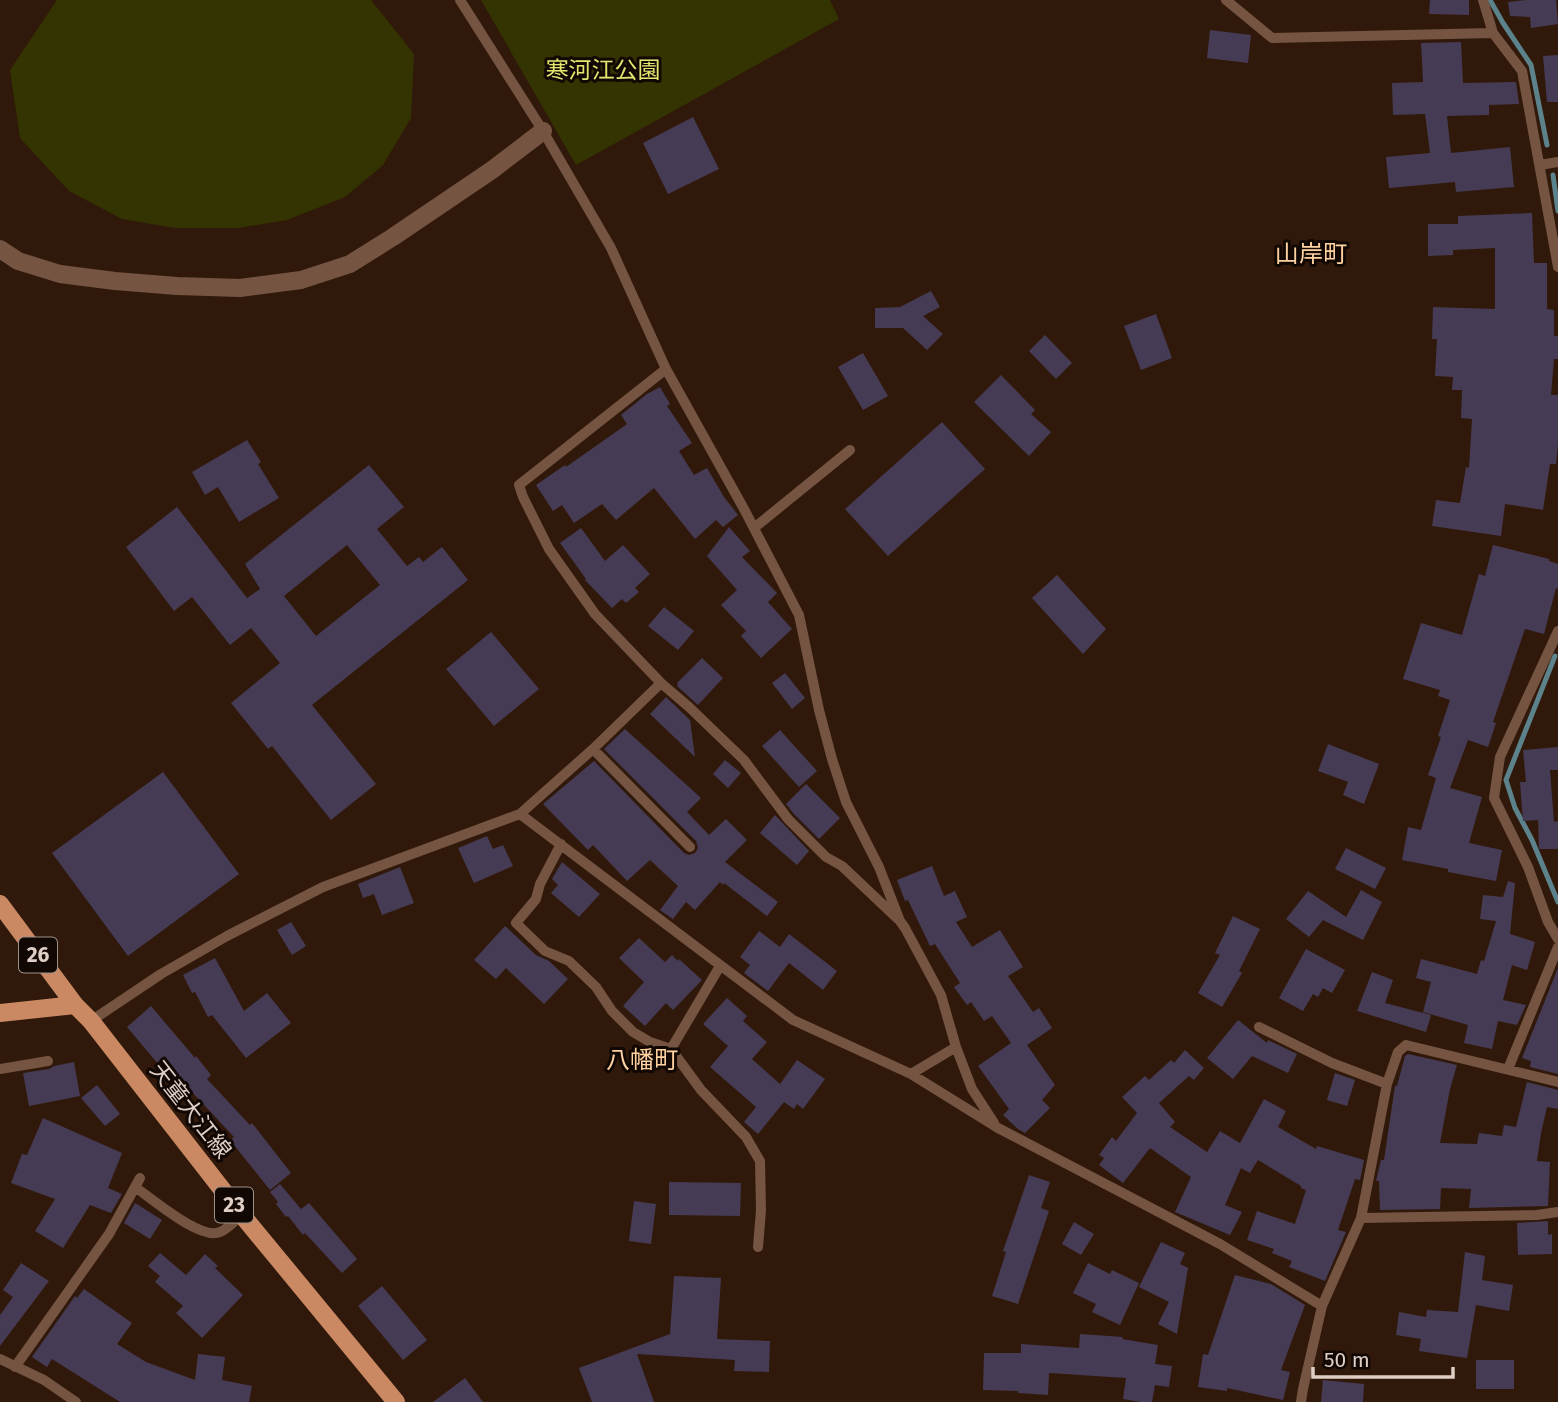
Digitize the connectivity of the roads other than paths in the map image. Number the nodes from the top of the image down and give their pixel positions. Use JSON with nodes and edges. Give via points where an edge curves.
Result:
{"nodes":[{"id":1,"x":460,"y":0,"type":"edge"},
{"id":2,"x":1226,"y":0,"type":"edge"},
{"id":3,"x":1483,"y":0,"type":"edge"},
{"id":4,"x":1493,"y":33,"type":"junction"},
{"id":5,"x":543,"y":131,"type":"junction"},
{"id":6,"x":1558,"y":162,"type":"edge"},
{"id":7,"x":1540,"y":165,"type":"junction"},
{"id":8,"x":0,"y":249,"type":"edge"},
{"id":9,"x":1558,"y":267,"type":"edge"},
{"id":10,"x":666,"y":369,"type":"junction"},
{"id":11,"x":850,"y":450,"type":"dead end"},
{"id":12,"x":754,"y":528,"type":"junction"},
{"id":13,"x":1558,"y":631,"type":"edge"},
{"id":14,"x":1555,"y":645,"type":"edge"},
{"id":15,"x":661,"y":683,"type":"junction"},
{"id":16,"x":593,"y":749,"type":"junction"},
{"id":17,"x":520,"y":814,"type":"junction"},
{"id":18,"x":561,"y":844,"type":"junction"},
{"id":19,"x":690,"y":847,"type":"dead end"},
{"id":20,"x":0,"y":905,"type":"edge"},
{"id":21,"x":900,"y":921,"type":"junction"},
{"id":22,"x":1558,"y":939,"type":"edge"},
{"id":23,"x":1558,"y":947,"type":"edge"},
{"id":24,"x":720,"y":966,"type":"junction"},
{"id":25,"x":75,"y":1006,"type":"junction"},
{"id":26,"x":2,"y":1013,"type":"edge"},
{"id":27,"x":90,"y":1021,"type":"junction"},
{"id":28,"x":1259,"y":1027,"type":"dead end"},
{"id":29,"x":956,"y":1047,"type":"junction"},
{"id":30,"x":671,"y":1049,"type":"junction"},
{"id":31,"x":48,"y":1061,"type":"dead end"},
{"id":32,"x":0,"y":1069,"type":"edge"},
{"id":33,"x":1508,"y":1069,"type":"junction"},
{"id":34,"x":911,"y":1074,"type":"junction"},
{"id":35,"x":1558,"y":1082,"type":"edge"},
{"id":36,"x":1387,"y":1084,"type":"junction"},
{"id":37,"x":998,"y":1128,"type":"junction"},
{"id":38,"x":1558,"y":1212,"type":"edge"},
{"id":39,"x":242,"y":1215,"type":"junction"},
{"id":40,"x":1361,"y":1218,"type":"junction"},
{"id":41,"x":758,"y":1247,"type":"dead end"},
{"id":42,"x":1322,"y":1306,"type":"junction"},
{"id":43,"x":0,"y":1359,"type":"edge"},
{"id":44,"x":15,"y":1367,"type":"junction"},
{"id":45,"x":76,"y":1402,"type":"edge"},
{"id":46,"x":396,"y":1402,"type":"edge"},
{"id":47,"x":1301,"y":1402,"type":"edge"}],
"edges":[{"from":1,"to":5,"type":"lane"},
{"from":2,"to":4,"type":"lane","via":[[1272,38]]},
{"from":3,"to":4,"type":"lane"},
{"from":4,"to":7,"type":"lane","via":[[1522,71]]},
{"from":5,"to":8,"type":"street","via":[[350,264],[301,280],[240,288],[115,281],[60,274],[18,261]]},
{"from":5,"to":10,"type":"lane","via":[[611,248]]},
{"from":6,"to":7,"type":"lane"},
{"from":7,"to":9,"type":"lane"},
{"from":10,"to":12,"type":"lane"},
{"from":10,"to":15,"type":"lane","via":[[519,485],[550,549],[595,614]]},
{"from":11,"to":12,"type":"lane"},
{"from":12,"to":21,"type":"lane","via":[[799,615],[819,710],[846,802]]},
{"from":13,"to":14,"type":"lane"},
{"from":14,"to":22,"type":"lane","via":[[1500,757],[1494,797]]},
{"from":15,"to":16,"type":"lane"},
{"from":15,"to":21,"type":"lane","via":[[744,760],[788,820]]},
{"from":16,"to":17,"type":"lane"},
{"from":16,"to":19,"type":"lane"},
{"from":17,"to":18,"type":"lane"},
{"from":17,"to":27,"type":"lane","via":[[323,887],[160,974]]},
{"from":18,"to":24,"type":"lane"},
{"from":18,"to":30,"type":"lane","via":[[536,899],[516,923],[545,951],[569,961],[633,1032]]},
{"from":20,"to":25,"type":"main road","number":"26"},
{"from":21,"to":29,"type":"lane","via":[[941,995]]},
{"from":23,"to":33,"type":"lane"},
{"from":24,"to":30,"type":"lane"},
{"from":24,"to":34,"type":"lane","via":[[793,1020]]},
{"from":25,"to":26,"type":"main road"},
{"from":25,"to":27,"type":"main road","name":"天童大江線","number":"23"},
{"from":27,"to":39,"type":"main road","name":"天童大江線","number":"23"},
{"from":28,"to":36,"type":"lane"},
{"from":29,"to":34,"type":"lane"},
{"from":29,"to":37,"type":"lane","via":[[972,1089]]},
{"from":30,"to":41,"type":"lane","via":[[701,1090],[746,1137],[760,1161]]},
{"from":31,"to":32,"type":"lane"},
{"from":33,"to":35,"type":"lane"},
{"from":33,"to":36,"type":"lane","via":[[1406,1045],[1398,1052]]},
{"from":34,"to":37,"type":"lane"},
{"from":36,"to":40,"type":"lane"},
{"from":37,"to":42,"type":"lane","via":[[1220,1244]]},
{"from":38,"to":40,"type":"lane"},
{"from":39,"to":44,"type":"lane","via":[[219,1233],[205,1233],[137,1182],[109,1234]]},
{"from":39,"to":46,"type":"main road","name":"天童大江線","number":"23"},
{"from":40,"to":42,"type":"lane"},
{"from":42,"to":47,"type":"lane"},
{"from":43,"to":44,"type":"lane"},
{"from":44,"to":45,"type":"lane"}]}
